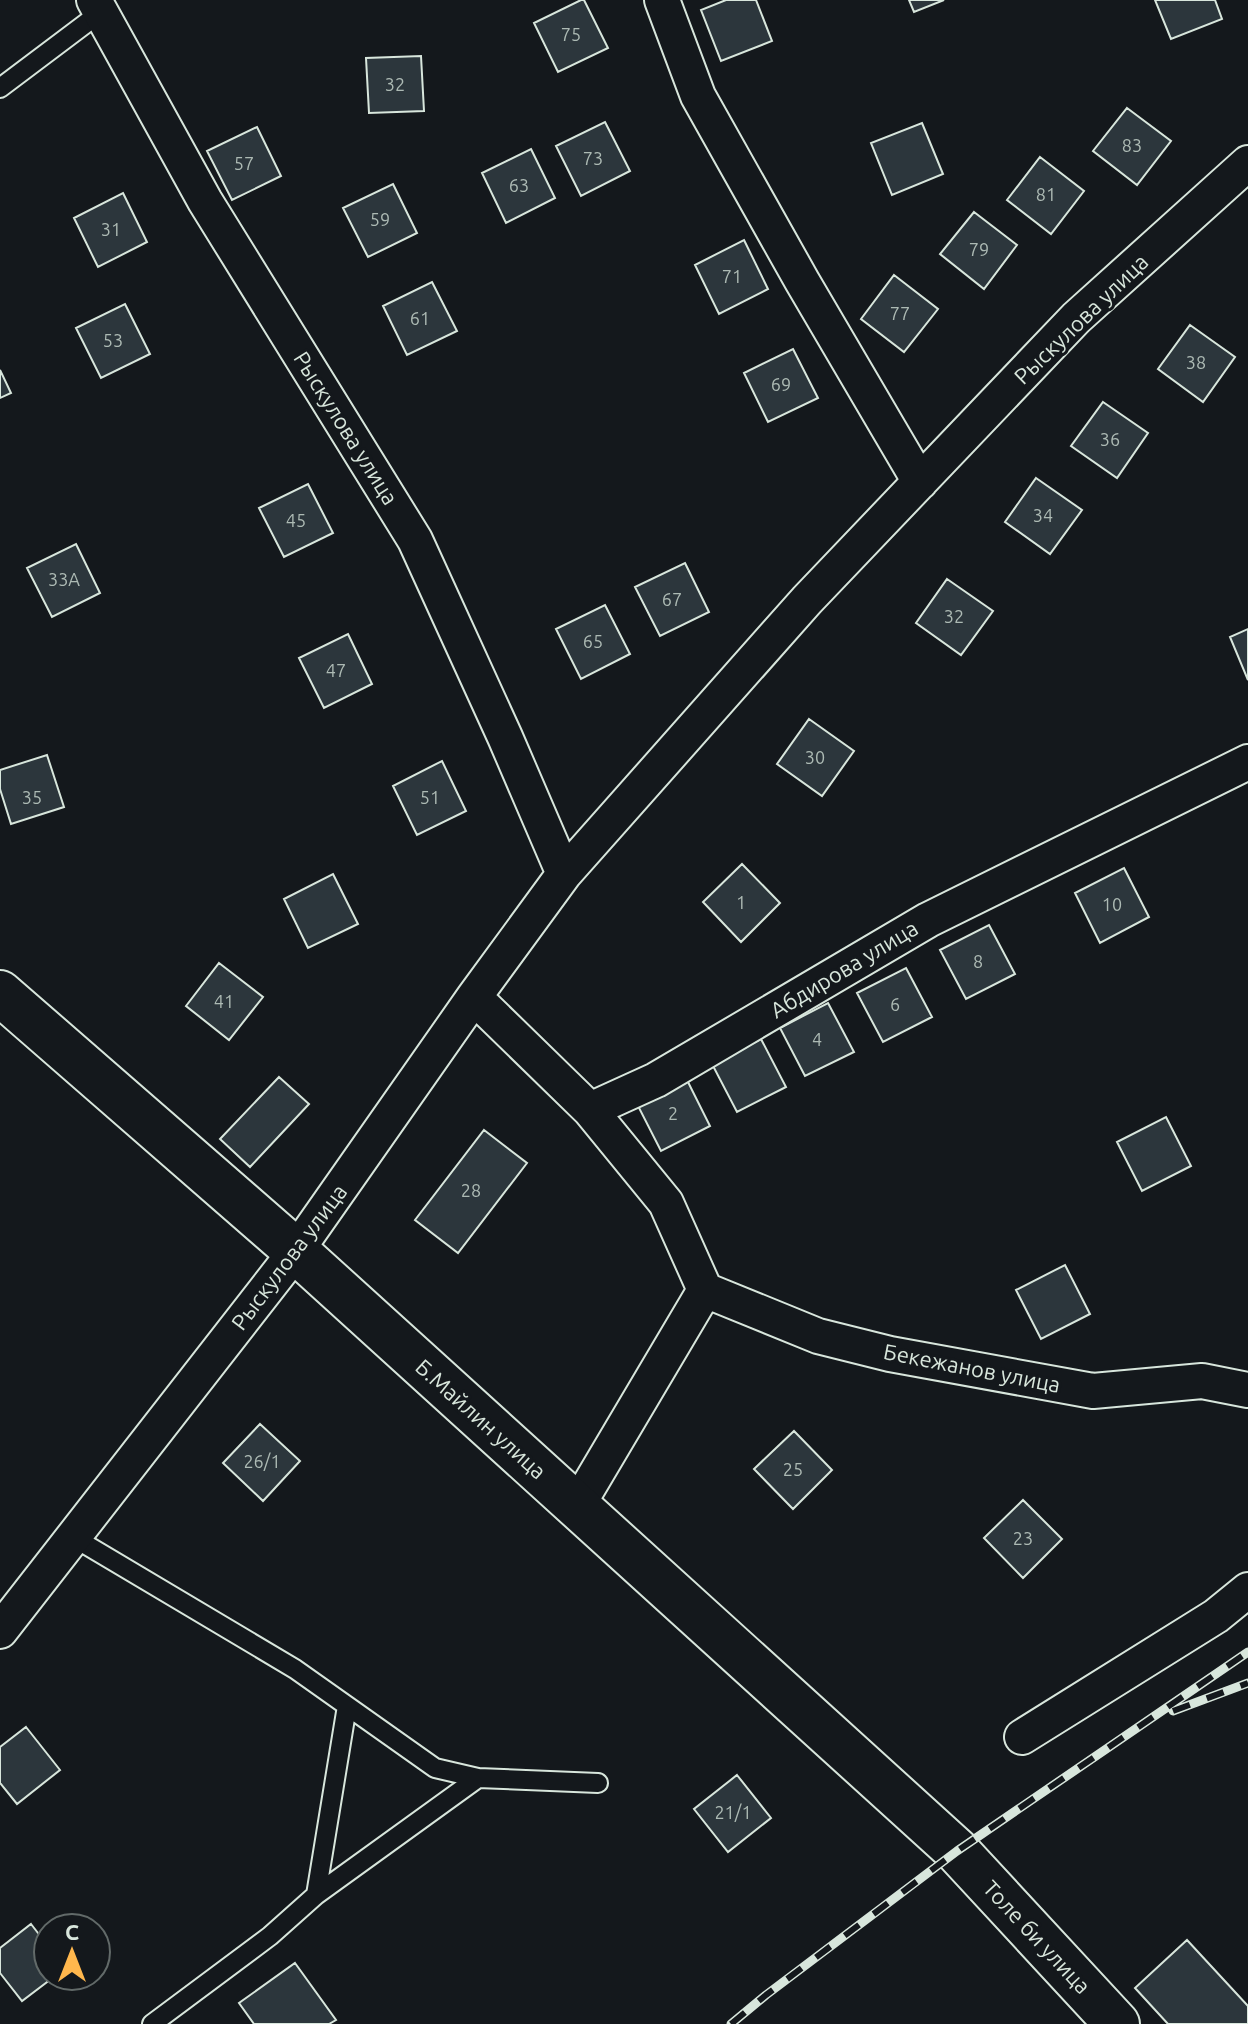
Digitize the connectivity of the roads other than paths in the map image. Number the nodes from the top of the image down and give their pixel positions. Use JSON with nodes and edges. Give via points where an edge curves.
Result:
{"nodes":[{"id":1,"x":662,"y":0,"type":"edge"},
{"id":2,"x":98,"y":6,"type":"edge"},
{"id":3,"x":0,"y":88,"type":"edge"},
{"id":4,"x":1248,"y":163,"type":"edge"},
{"id":5,"x":920,"y":482,"type":"junction"},
{"id":6,"x":1248,"y":762,"type":"edge"},
{"id":7,"x":564,"y":874,"type":"junction"},
{"id":8,"x":0,"y":993,"type":"edge"},
{"id":9,"x":474,"y":997,"type":"junction"},
{"id":10,"x":590,"y":1110,"type":"junction"},
{"id":11,"x":296,"y":1251,"type":"junction"},
{"id":12,"x":705,"y":1290,"type":"junction"},
{"id":13,"x":1248,"y":1390,"type":"edge"},
{"id":14,"x":577,"y":1506,"type":"junction"},
{"id":15,"x":73,"y":1537,"type":"junction"},
{"id":16,"x":1248,"y":1590,"type":"edge"},
{"id":17,"x":0,"y":1631,"type":"edge"},
{"id":18,"x":347,"y":1706,"type":"junction"},
{"id":19,"x":1022,"y":1737,"type":"dead end"},
{"id":20,"x":478,"y":1778,"type":"junction"},
{"id":21,"x":598,"y":1783,"type":"dead end"},
{"id":22,"x":957,"y":1851,"type":"joint"},
{"id":23,"x":316,"y":1895,"type":"junction"},
{"id":24,"x":152,"y":2024,"type":"edge"},
{"id":25,"x":1117,"y":2024,"type":"edge"}],
"edges":[{"from":1,"to":5,"type":"street","via":[[698,96]]},
{"from":2,"to":3,"type":"lane"},
{"from":2,"to":7,"type":"street","name":"Рыскулова улица","via":[[205,201],[415,540]]},
{"from":4,"to":5,"type":"street","name":"Рыскулова улица","via":[[1076,318]]},
{"from":5,"to":7,"type":"street","name":"Рыскулова улица","via":[[807,600]]},
{"from":6,"to":10,"type":"street","name":"Абдирова улица","via":[[928,920],[656,1080]]},
{"from":7,"to":9,"type":"street","name":"Рыскулова улица"},
{"from":8,"to":11,"type":"street","name":"Б.Майлин улица"},
{"from":9,"to":10,"type":"street"},
{"from":9,"to":11,"type":"street","name":"Рыскулова улица"},
{"from":10,"to":12,"type":"street","via":[[666,1203]]},
{"from":11,"to":14,"type":"street","name":"Б.Майлин улица"},
{"from":11,"to":15,"type":"street","name":"Рыскулова улица"},
{"from":12,"to":13,"type":"street","name":"Бекежанов улица","via":[[818,1336],[890,1354],[1093,1391],[1202,1381]]},
{"from":12,"to":14,"type":"street"},
{"from":14,"to":22,"type":"street","name":"Б.Майлин улица"},
{"from":15,"to":17,"type":"street","name":"Рыскулова улица"},
{"from":15,"to":18,"type":"lane","via":[[295,1669]]},
{"from":16,"to":19,"type":"street","via":[[1216,1616]]},
{"from":18,"to":20,"type":"lane","via":[[435,1768]]},
{"from":18,"to":23,"type":"lane"},
{"from":20,"to":21,"type":"lane"},
{"from":20,"to":23,"type":"lane"},
{"from":22,"to":25,"type":"street","name":"Толе би улица"},
{"from":23,"to":24,"type":"lane"}]}
